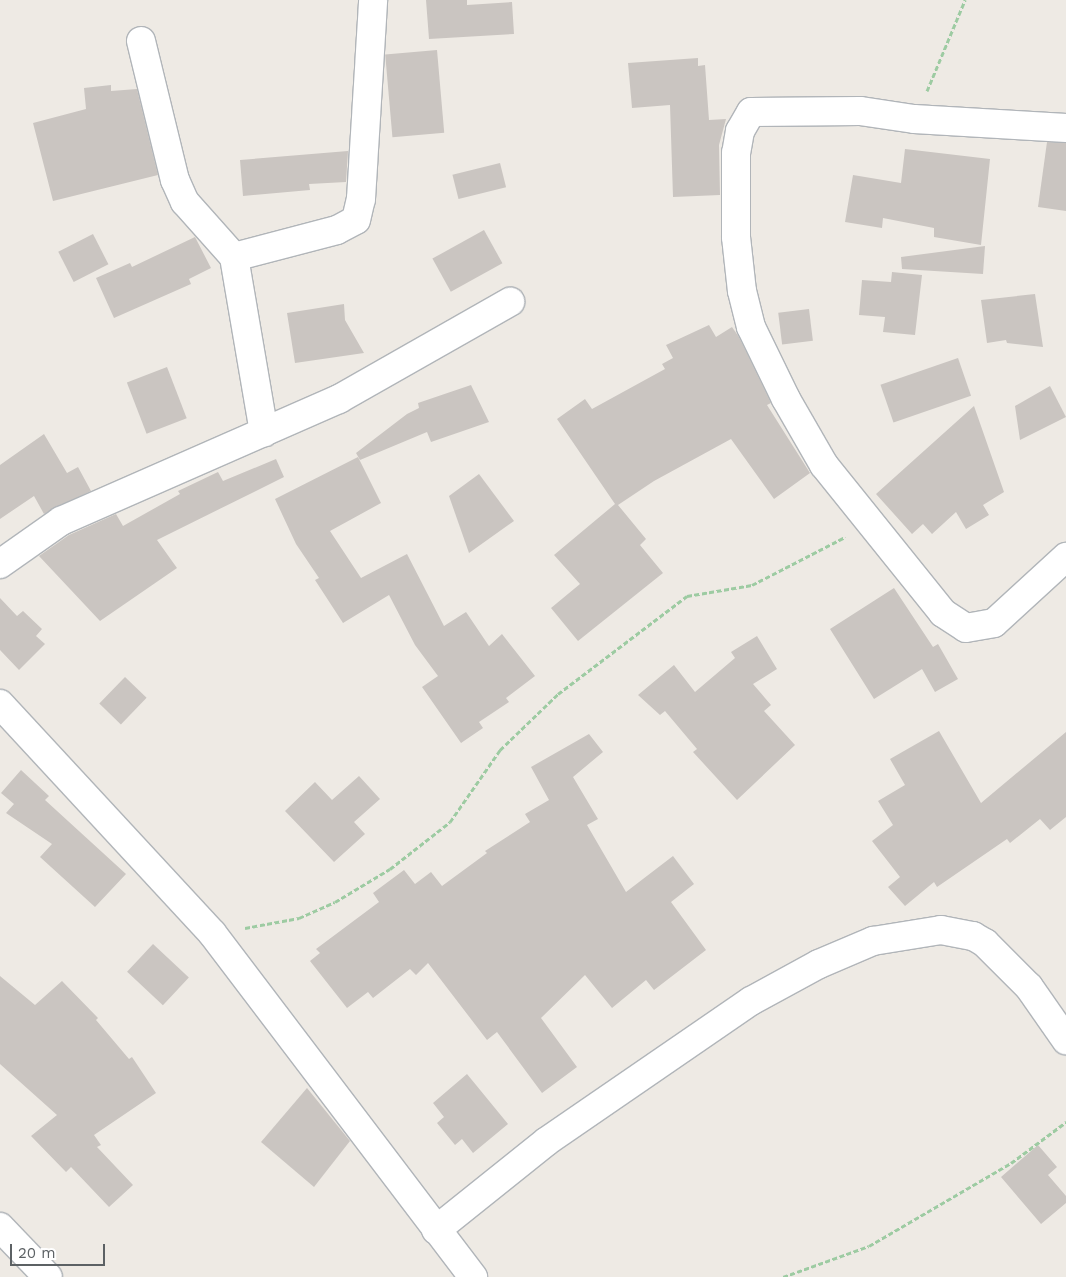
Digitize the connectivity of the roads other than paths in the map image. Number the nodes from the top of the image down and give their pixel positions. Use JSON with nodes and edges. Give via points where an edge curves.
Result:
{"nodes":[{"id":1,"x":373,"y":0,"type":"edge"},
{"id":2,"x":141,"y":41,"type":"dead end"},
{"id":3,"x":1066,"y":128,"type":"edge"},
{"id":4,"x":234,"y":256,"type":"junction"},
{"id":5,"x":510,"y":302,"type":"dead end"},
{"id":6,"x":264,"y":432,"type":"junction"},
{"id":7,"x":1066,"y":557,"type":"edge"},
{"id":8,"x":0,"y":564,"type":"edge"},
{"id":9,"x":0,"y":704,"type":"edge"},
{"id":10,"x":1066,"y":1040,"type":"edge"},
{"id":11,"x":0,"y":1227,"type":"edge"},
{"id":12,"x":436,"y":1230,"type":"junction"},
{"id":13,"x":48,"y":1277,"type":"edge"},
{"id":14,"x":473,"y":1277,"type":"edge"}],
"edges":[{"from":1,"to":4,"type":"street","via":[[361,199],[356,220],[337,230]]},
{"from":2,"to":4,"type":"street","via":[[175,180],[185,202]]},
{"from":3,"to":7,"type":"street","via":[[914,119],[860,111],[751,112],[740,131],[736,153],[736,237],[742,291],[751,327],[782,392],[824,465],[869,524],[943,614],[966,628],[994,623]]},
{"from":4,"to":6,"type":"street"},
{"from":5,"to":6,"type":"street","via":[[339,399]]},
{"from":6,"to":8,"type":"street","via":[[61,522]]},
{"from":9,"to":12,"type":"street","via":[[212,933]]},
{"from":10,"to":12,"type":"street","via":[[1029,987],[985,943],[973,936],[941,930],[873,941],[819,964],[750,1001],[547,1141]]},
{"from":11,"to":13,"type":"street"},
{"from":12,"to":14,"type":"street"}]}
